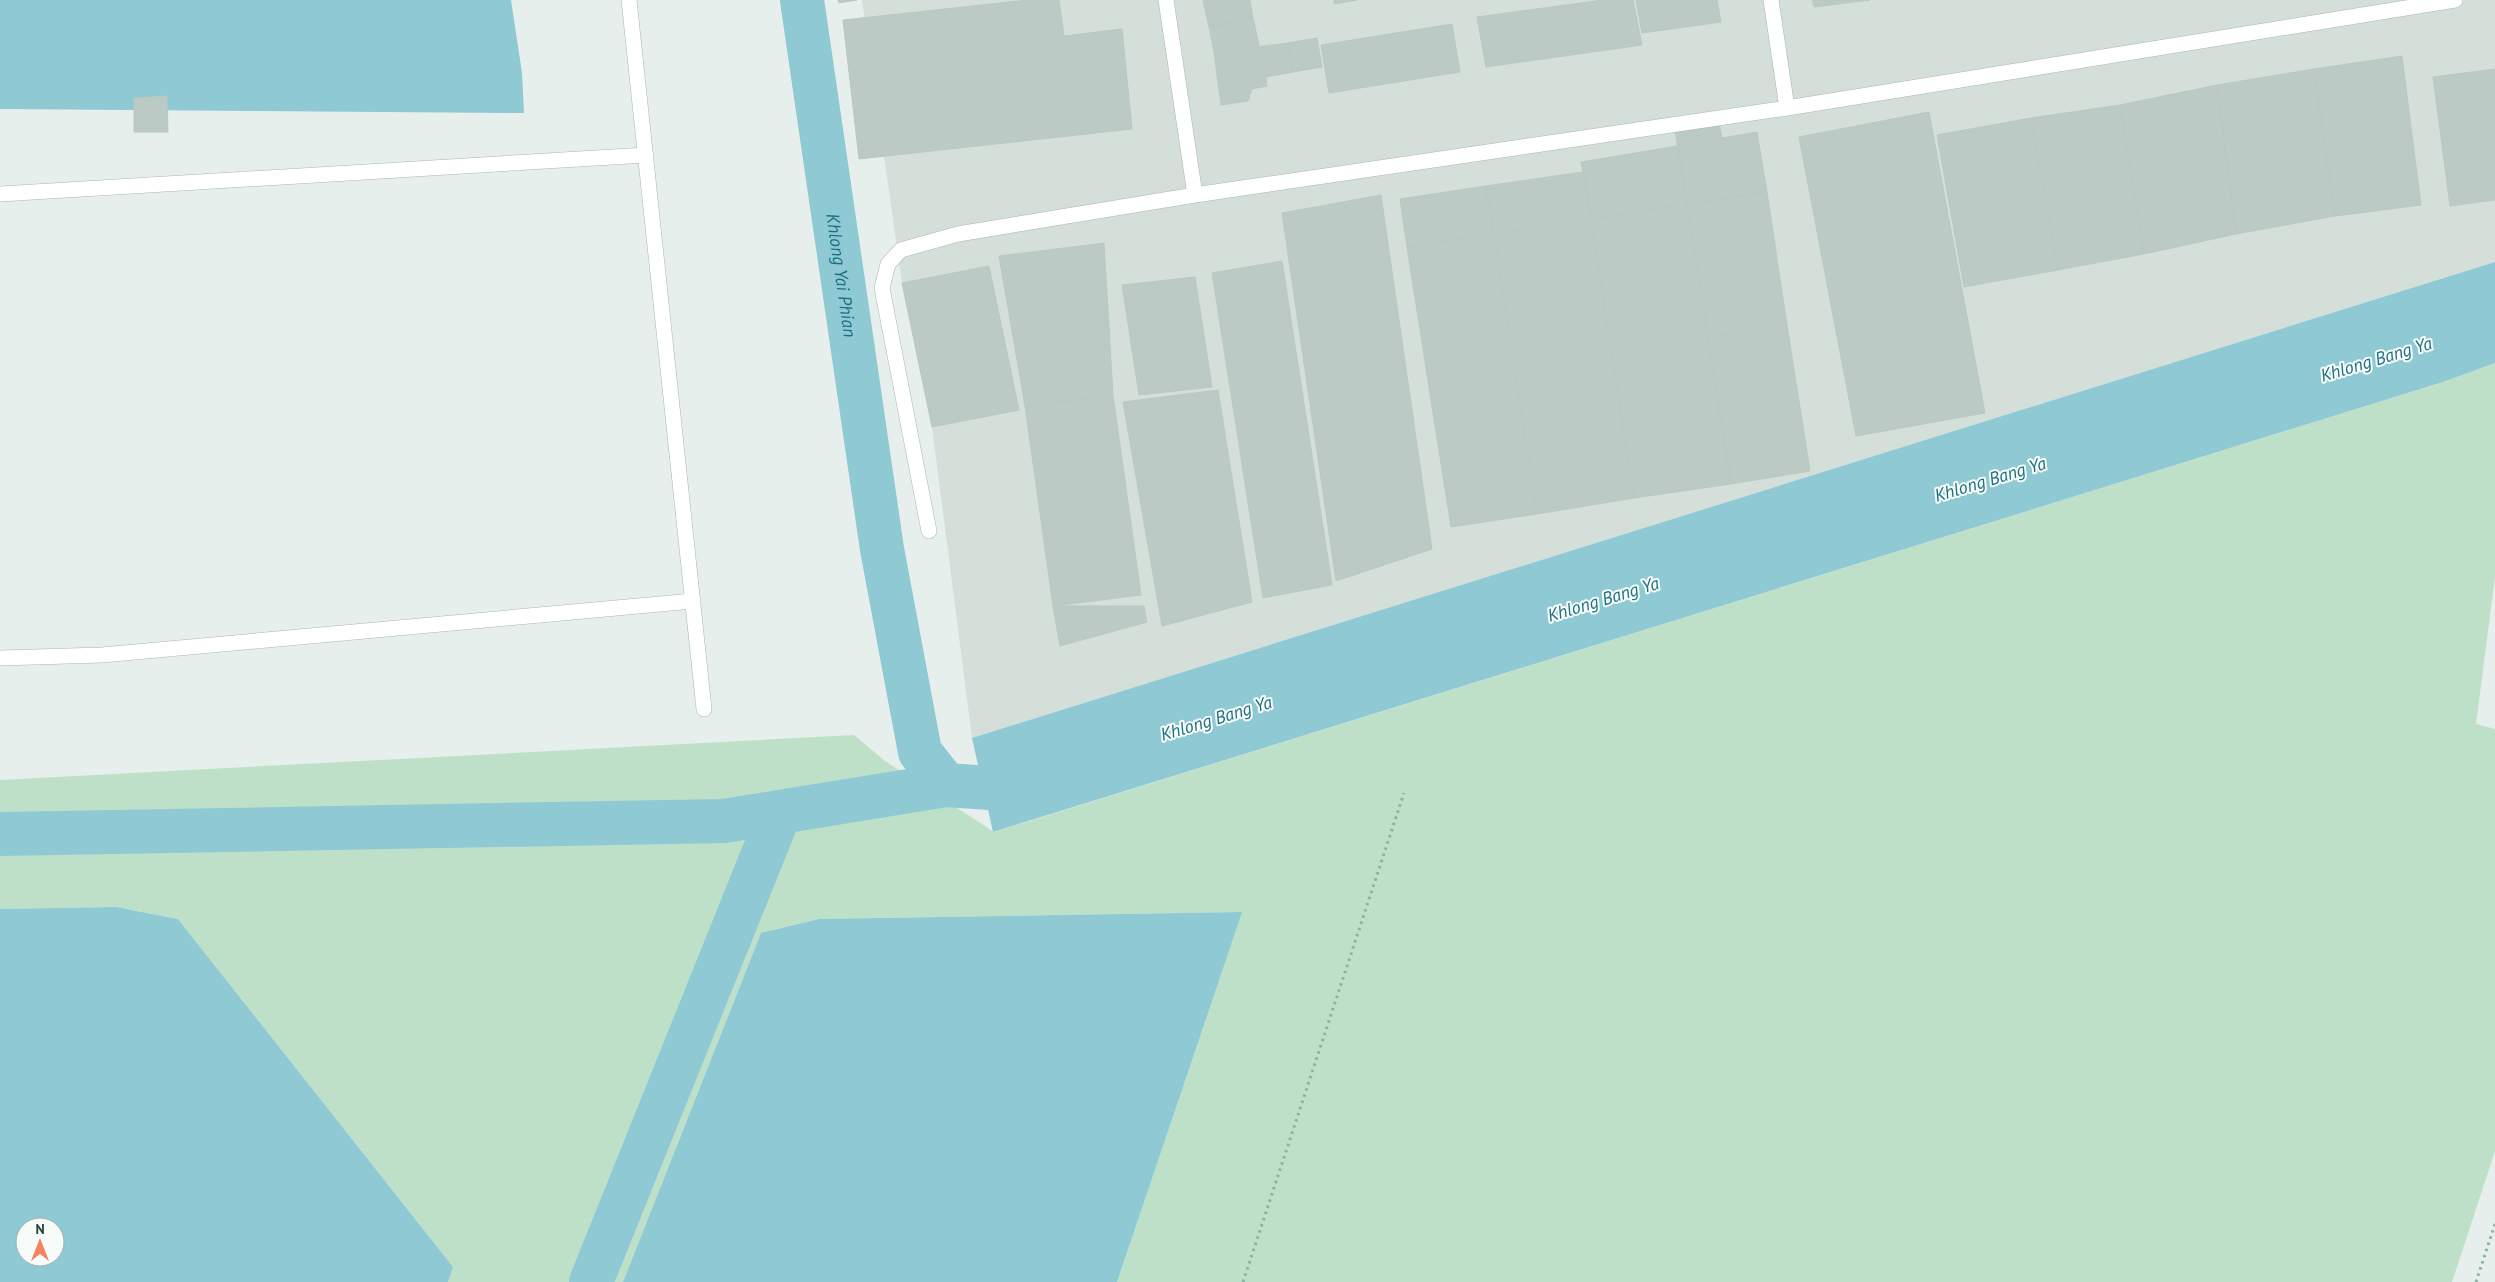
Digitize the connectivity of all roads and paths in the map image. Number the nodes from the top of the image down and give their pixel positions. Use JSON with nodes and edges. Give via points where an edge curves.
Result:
{"nodes":[{"id":1,"x":629,"y":0,"type":"edge"},
{"id":2,"x":1166,"y":0,"type":"edge"},
{"id":3,"x":1771,"y":0,"type":"edge"},
{"id":4,"x":2455,"y":0,"type":"edge"},
{"id":5,"x":2379,"y":6,"type":"edge"},
{"id":6,"x":1787,"y":108,"type":"junction"},
{"id":7,"x":646,"y":156,"type":"junction"},
{"id":8,"x":0,"y":194,"type":"edge"},
{"id":9,"x":1194,"y":194,"type":"junction"},
{"id":10,"x":929,"y":531,"type":"dead end"},
{"id":11,"x":693,"y":601,"type":"junction"},
{"id":12,"x":0,"y":658,"type":"edge"},
{"id":13,"x":704,"y":709,"type":"dead end"},
{"id":14,"x":1404,"y":793,"type":"dead end"},
{"id":15,"x":2495,"y":1224,"type":"edge"},
{"id":16,"x":1243,"y":1282,"type":"edge"},
{"id":17,"x":2476,"y":1282,"type":"edge"}],
"edges":[{"from":1,"to":7,"type":"lane"},
{"from":2,"to":9,"type":"lane"},
{"from":3,"to":6,"type":"lane"},
{"from":4,"to":5,"type":"lane"},
{"from":5,"to":6,"type":"lane"},
{"from":6,"to":9,"type":"lane"},
{"from":7,"to":8,"type":"lane"},
{"from":7,"to":11,"type":"lane"},
{"from":9,"to":10,"type":"lane","via":[[958,234],[901,250],[888,264],[882,288]]},
{"from":11,"to":12,"type":"lane","via":[[102,655]]},
{"from":11,"to":13,"type":"lane"},
{"from":14,"to":16,"type":"path"},
{"from":15,"to":17,"type":"path"}]}
